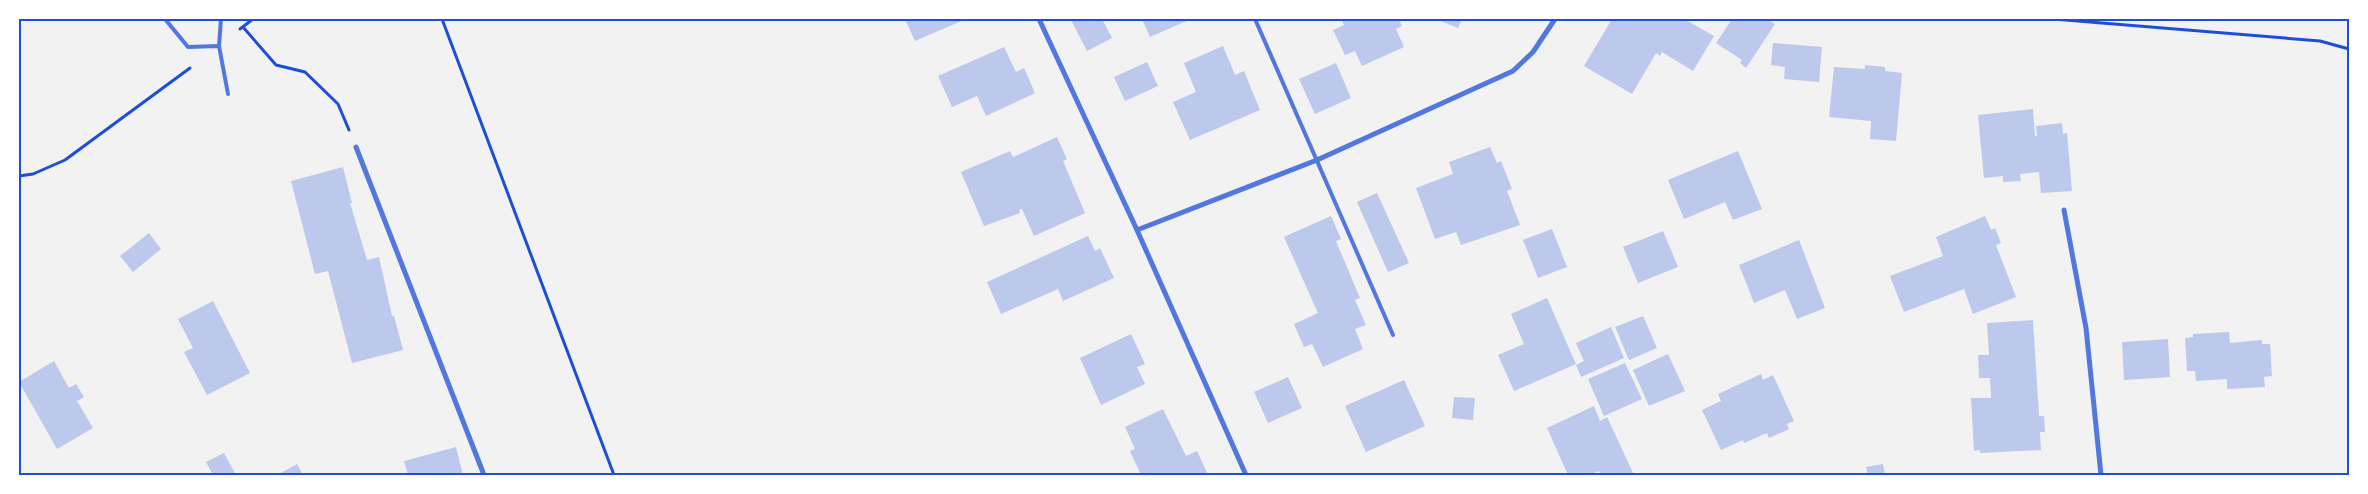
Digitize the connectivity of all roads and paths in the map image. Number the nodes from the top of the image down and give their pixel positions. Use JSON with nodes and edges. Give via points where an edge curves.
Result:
{"nodes":[{"id":1,"x":165,"y":19,"type":"edge"},
{"id":2,"x":220,"y":19,"type":"edge"},
{"id":3,"x":252,"y":19,"type":"edge"},
{"id":4,"x":442,"y":19,"type":"edge"},
{"id":5,"x":1039,"y":19,"type":"edge"},
{"id":6,"x":1254,"y":19,"type":"edge"},
{"id":7,"x":1555,"y":19,"type":"edge"},
{"id":8,"x":2053,"y":19,"type":"edge"},
{"id":9,"x":243,"y":27,"type":"junction"},
{"id":10,"x":219,"y":46,"type":"junction"},
{"id":11,"x":2349,"y":49,"type":"edge"},
{"id":12,"x":228,"y":94,"type":"dead end"},
{"id":13,"x":356,"y":147,"type":"joint"},
{"id":14,"x":1317,"y":160,"type":"junction"},
{"id":15,"x":19,"y":176,"type":"edge"},
{"id":16,"x":2064,"y":210,"type":"dead end"},
{"id":17,"x":1137,"y":230,"type":"junction"},
{"id":18,"x":1393,"y":335,"type":"dead end"},
{"id":19,"x":484,"y":475,"type":"edge"},
{"id":20,"x":614,"y":475,"type":"edge"},
{"id":21,"x":1246,"y":475,"type":"edge"},
{"id":22,"x":2100,"y":475,"type":"edge"}],
"edges":[{"from":1,"to":10,"type":"lane","via":[[188,47]]},
{"from":2,"to":10,"type":"lane"},
{"from":3,"to":9,"type":"path"},
{"from":4,"to":20,"type":"path"},
{"from":5,"to":17,"type":"street"},
{"from":6,"to":14,"type":"lane"},
{"from":7,"to":14,"type":"street","via":[[1533,52],[1513,71]]},
{"from":8,"to":11,"type":"path","via":[[2320,41]]},
{"from":9,"to":10,"type":"path"},
{"from":9,"to":13,"type":"path","via":[[276,65],[305,72],[338,104]]},
{"from":10,"to":12,"type":"lane"},
{"from":10,"to":15,"type":"path","via":[[65,160],[33,174]]},
{"from":13,"to":19,"type":"street"},
{"from":14,"to":17,"type":"street"},
{"from":14,"to":18,"type":"lane"},
{"from":16,"to":22,"type":"street","via":[[2086,328]]},
{"from":17,"to":21,"type":"street"}]}
